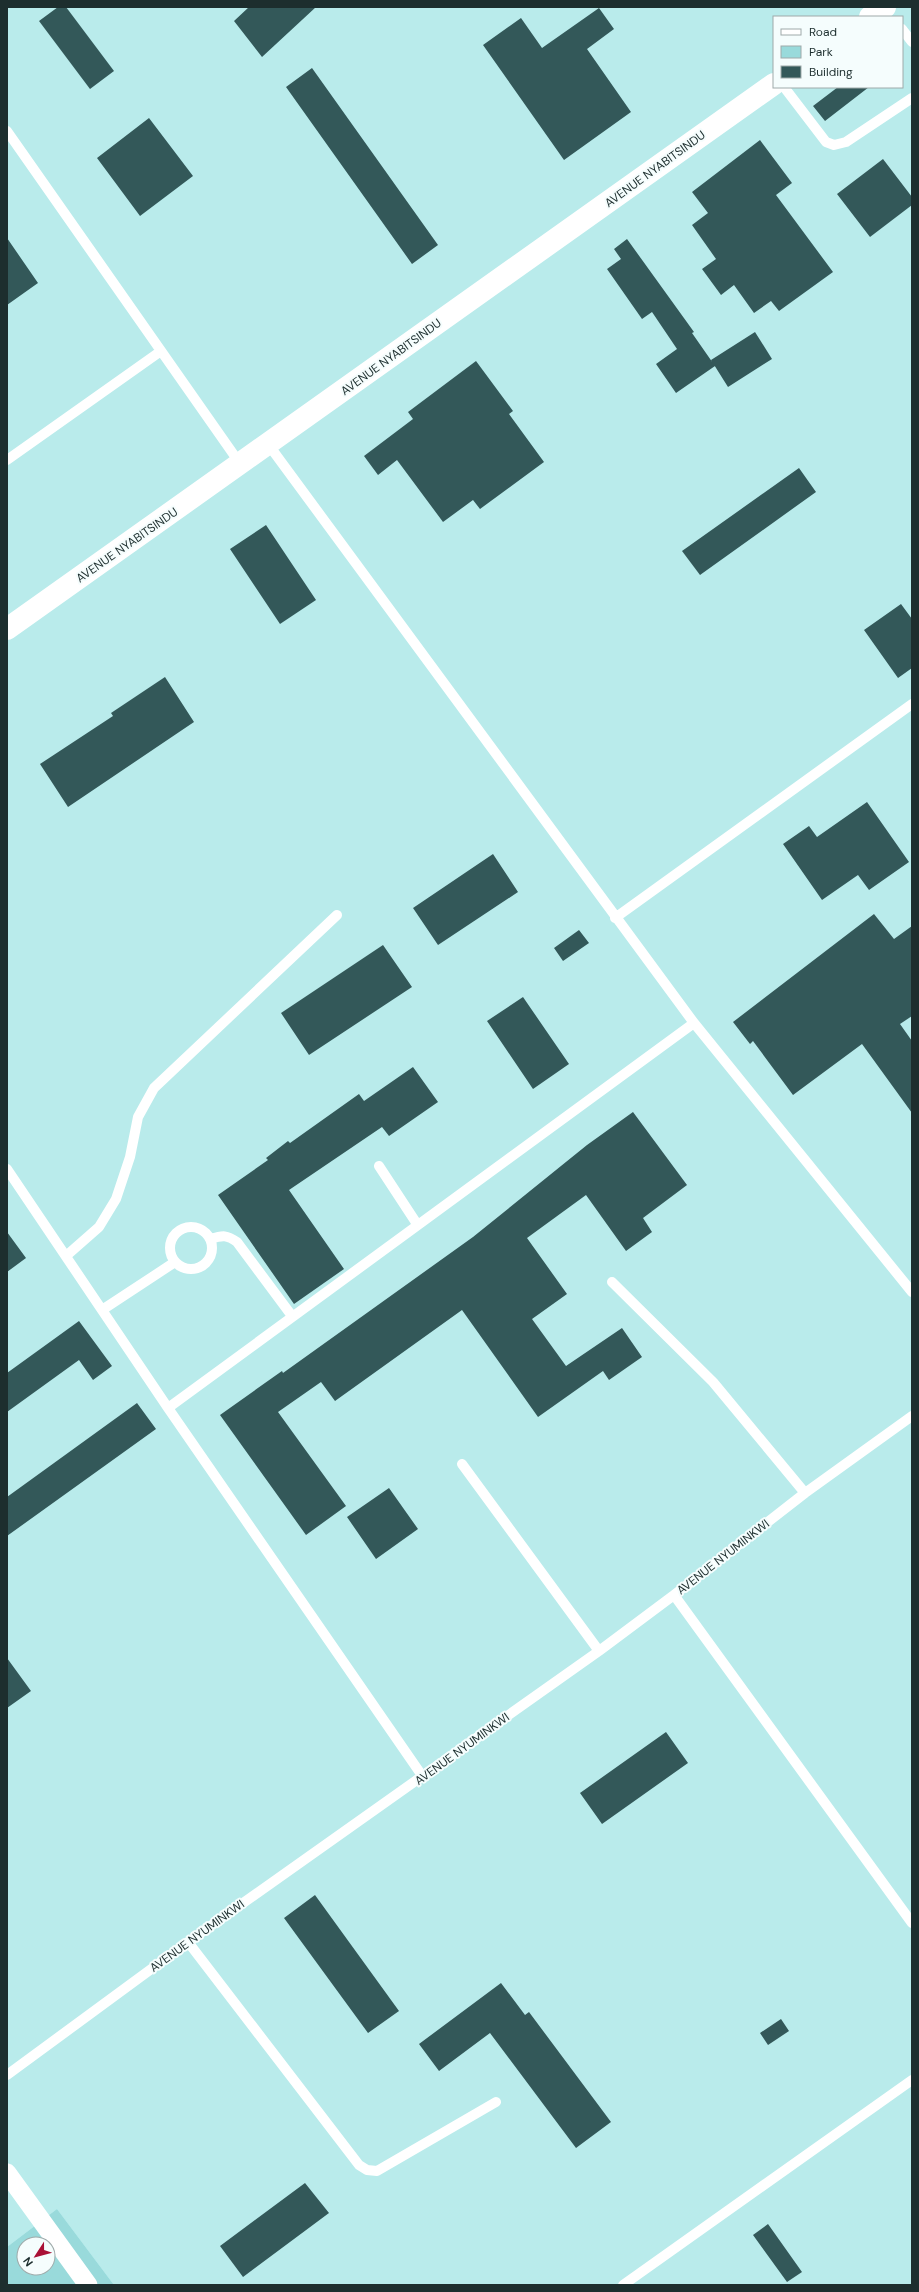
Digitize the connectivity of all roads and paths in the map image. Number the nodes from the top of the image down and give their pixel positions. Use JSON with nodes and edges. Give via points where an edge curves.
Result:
{"nodes":[{"id":1,"x":885,"y":7,"type":"edge"},
{"id":2,"x":872,"y":16,"type":"edge"},
{"id":3,"x":892,"y":16,"type":"edge"},
{"id":4,"x":903,"y":30,"type":"edge"},
{"id":5,"x":912,"y":42,"type":"edge"},
{"id":6,"x":773,"y":85,"type":"edge"},
{"id":7,"x":785,"y":88,"type":"edge"},
{"id":8,"x":912,"y":98,"type":"edge"},
{"id":9,"x":7,"y":131,"type":"edge"},
{"id":10,"x":161,"y":351,"type":"junction"},
{"id":11,"x":268,"y":444,"type":"junction"},
{"id":12,"x":7,"y":460,"type":"edge"},
{"id":13,"x":241,"y":464,"type":"junction"},
{"id":14,"x":7,"y":629,"type":"edge"},
{"id":15,"x":912,"y":704,"type":"edge"},
{"id":16,"x":337,"y":915,"type":"dead end"},
{"id":17,"x":615,"y":918,"type":"junction"},
{"id":18,"x":694,"y":1023,"type":"junction"},
{"id":19,"x":379,"y":1166,"type":"dead end"},
{"id":20,"x":7,"y":1169,"type":"edge"},
{"id":21,"x":417,"y":1224,"type":"junction"},
{"id":22,"x":211,"y":1239,"type":"junction"},
{"id":23,"x":66,"y":1256,"type":"junction"},
{"id":24,"x":175,"y":1262,"type":"junction"},
{"id":25,"x":612,"y":1282,"type":"dead end"},
{"id":26,"x":912,"y":1292,"type":"edge"},
{"id":27,"x":102,"y":1310,"type":"junction"},
{"id":28,"x":292,"y":1316,"type":"junction"},
{"id":29,"x":168,"y":1408,"type":"junction"},
{"id":30,"x":912,"y":1416,"type":"edge"},
{"id":31,"x":462,"y":1464,"type":"dead end"},
{"id":32,"x":805,"y":1493,"type":"junction"},
{"id":33,"x":674,"y":1595,"type":"junction"},
{"id":34,"x":598,"y":1651,"type":"junction"},
{"id":35,"x":424,"y":1777,"type":"junction"},
{"id":36,"x":912,"y":1923,"type":"edge"},
{"id":37,"x":188,"y":1942,"type":"junction"},
{"id":38,"x":7,"y":2075,"type":"edge"},
{"id":39,"x":912,"y":2080,"type":"edge"},
{"id":40,"x":496,"y":2102,"type":"dead end"},
{"id":41,"x":7,"y":2173,"type":"edge"},
{"id":42,"x":88,"y":2285,"type":"edge"},
{"id":43,"x":623,"y":2285,"type":"edge"}],
"edges":[{"from":1,"to":2,"type":"street"},
{"from":1,"to":3,"type":"lane"},
{"from":4,"to":5,"type":"lane"},
{"from":6,"to":11,"type":"street","name":"AVENUE NYABITSINDU"},
{"from":7,"to":8,"type":"lane","via":[[826,142],[834,145],[846,142]]},
{"from":9,"to":10,"type":"lane"},
{"from":10,"to":12,"type":"lane"},
{"from":10,"to":13,"type":"lane"},
{"from":11,"to":13,"type":"street","name":"AVENUE NYABITSINDU"},
{"from":11,"to":17,"type":"lane"},
{"from":13,"to":14,"type":"street","name":"AVENUE NYABITSINDU"},
{"from":15,"to":17,"type":"lane"},
{"from":16,"to":23,"type":"lane","via":[[154,1088],[138,1117],[130,1157],[116,1199],[99,1227]]},
{"from":17,"to":18,"type":"lane"},
{"from":18,"to":21,"type":"lane"},
{"from":18,"to":26,"type":"lane"},
{"from":19,"to":21,"type":"lane"},
{"from":20,"to":23,"type":"lane"},
{"from":21,"to":28,"type":"lane"},
{"from":22,"to":24,"type":"lane","via":[[213,1251],[208,1262],[198,1269],[186,1269]]},
{"from":22,"to":24,"type":"lane","via":[[203,1230],[191,1226],[180,1230],[171,1239],[170,1251]]},
{"from":22,"to":28,"type":"lane","via":[[221,1235],[229,1236],[238,1242]]},
{"from":23,"to":27,"type":"lane"},
{"from":24,"to":27,"type":"lane"},
{"from":25,"to":32,"type":"lane","via":[[713,1382]]},
{"from":27,"to":29,"type":"lane"},
{"from":28,"to":29,"type":"lane"},
{"from":29,"to":35,"type":"lane"},
{"from":30,"to":32,"type":"lane","name":"AVENUE NYUMINKWI"},
{"from":31,"to":34,"type":"lane"},
{"from":32,"to":33,"type":"lane","name":"AVENUE NYUMINKWI"},
{"from":33,"to":34,"type":"lane","name":"AVENUE NYUMINKWI"},
{"from":33,"to":36,"type":"lane"},
{"from":34,"to":35,"type":"lane","name":"AVENUE NYUMINKWI"},
{"from":35,"to":37,"type":"lane","name":"AVENUE NYUMINKWI"},
{"from":37,"to":38,"type":"lane","name":"AVENUE NYUMINKWI"},
{"from":37,"to":40,"type":"lane","via":[[359,2165],[367,2170],[377,2171]]},
{"from":39,"to":43,"type":"lane"},
{"from":41,"to":42,"type":"street"}]}
